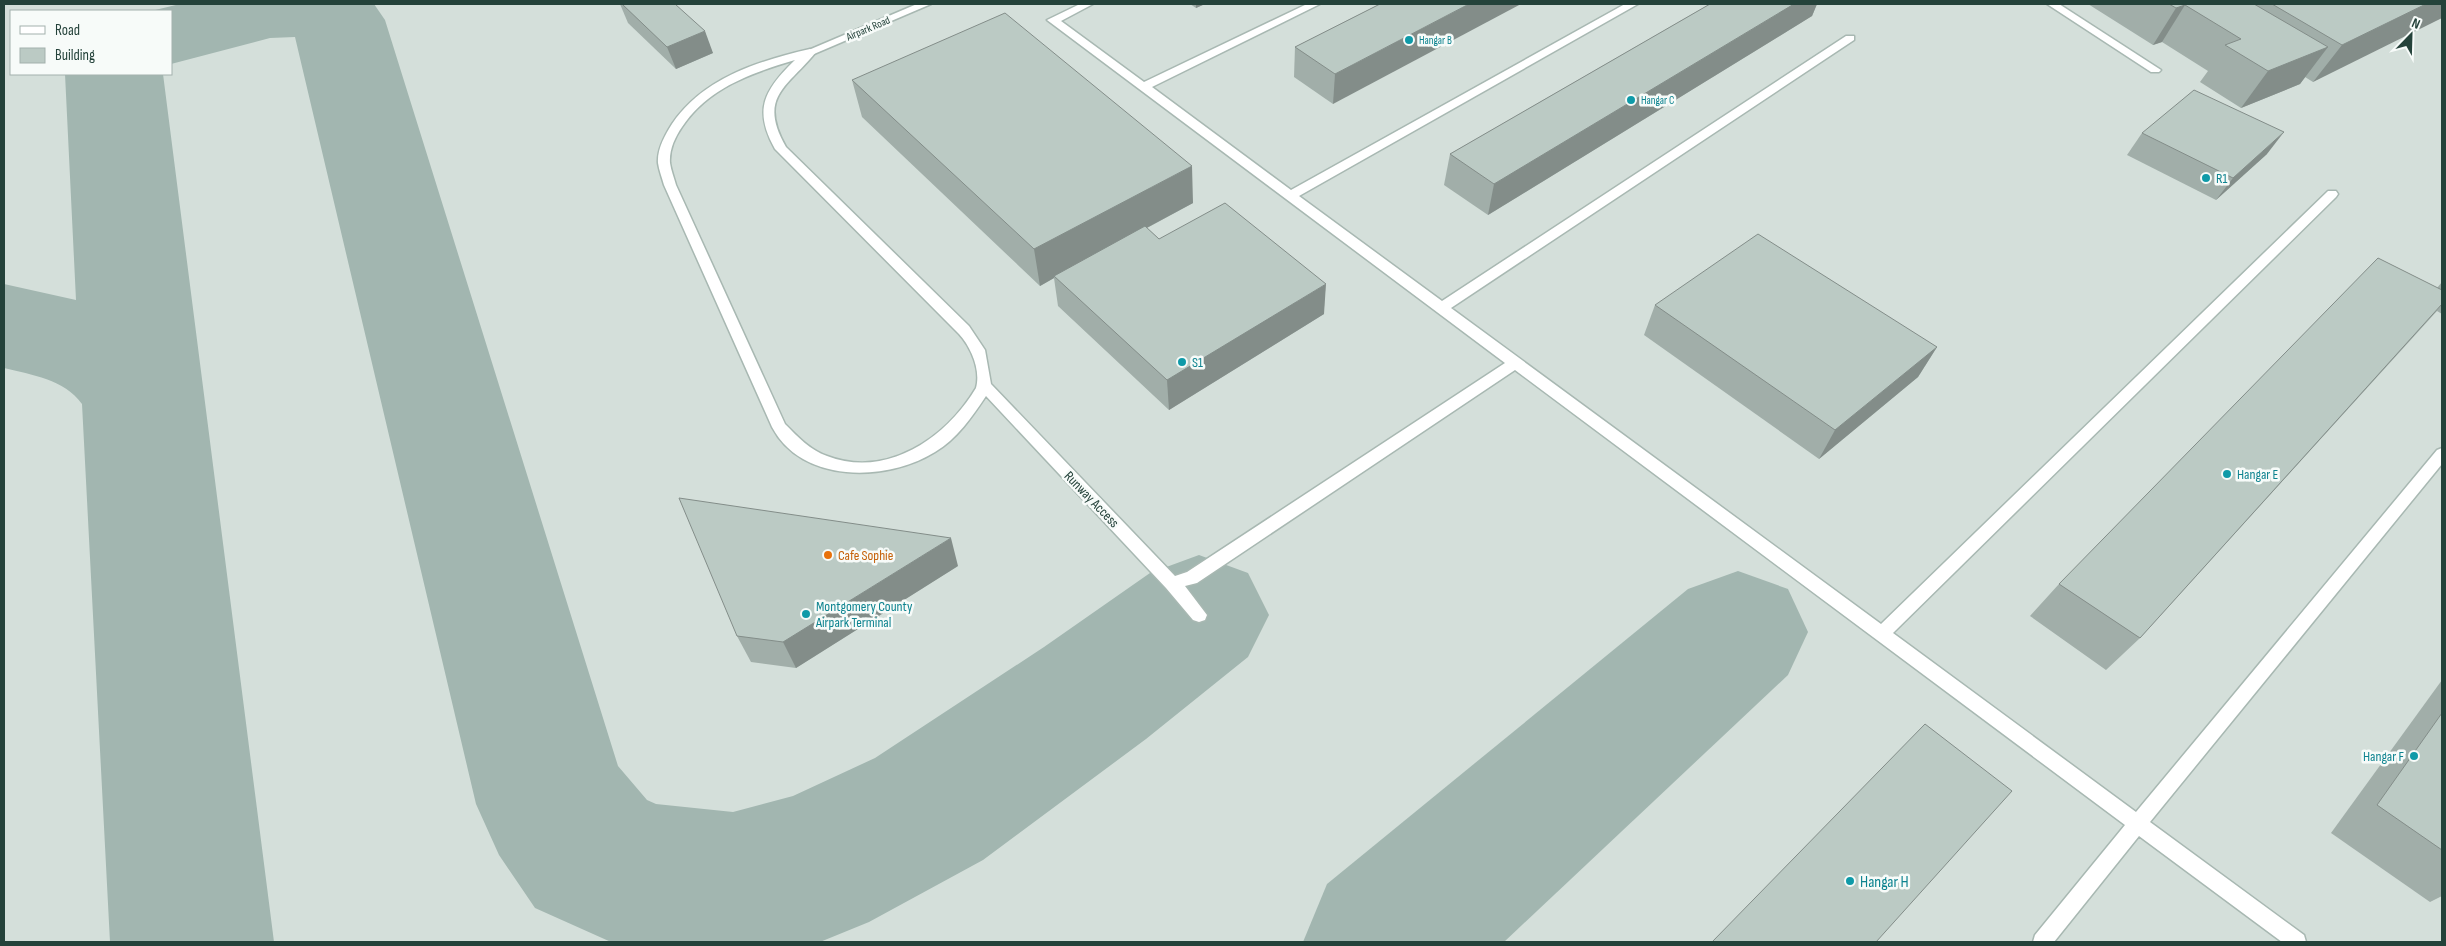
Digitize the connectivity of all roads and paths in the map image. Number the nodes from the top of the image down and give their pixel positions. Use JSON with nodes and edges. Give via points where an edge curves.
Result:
{"nodes":[{"id":1,"x":926,"y":4,"type":"edge"},
{"id":2,"x":1088,"y":4,"type":"edge"},
{"id":3,"x":1315,"y":4,"type":"edge"},
{"id":4,"x":1633,"y":4,"type":"edge"},
{"id":5,"x":2052,"y":4,"type":"edge"},
{"id":6,"x":1850,"y":38,"type":"dead end"},
{"id":7,"x":810,"y":52,"type":"junction"},
{"id":8,"x":2156,"y":70,"type":"dead end"},
{"id":9,"x":1143,"y":87,"type":"junction"},
{"id":10,"x":2332,"y":194,"type":"dead end"},
{"id":11,"x":1290,"y":196,"type":"junction"},
{"id":12,"x":1441,"y":308,"type":"junction"},
{"id":13,"x":1515,"y":363,"type":"junction"},
{"id":14,"x":984,"y":385,"type":"junction"},
{"id":15,"x":2442,"y":454,"type":"edge"},
{"id":16,"x":1172,"y":583,"type":"junction"},
{"id":17,"x":1199,"y":615,"type":"dead end"},
{"id":18,"x":1881,"y":634,"type":"junction"},
{"id":19,"x":2137,"y":824,"type":"junction"},
{"id":20,"x":2042,"y":942,"type":"edge"},
{"id":21,"x":2297,"y":942,"type":"edge"}],
"edges":[{"from":1,"to":7,"type":"street","name":"Airpark Road"},
{"from":2,"to":9,"type":"street","via":[[1052,20]]},
{"from":3,"to":9,"type":"street"},
{"from":4,"to":11,"type":"street"},
{"from":5,"to":8,"type":"street"},
{"from":6,"to":12,"type":"street"},
{"from":7,"to":14,"type":"street","via":[[779,81],[772,93],[768,121],[773,138],[976,343]]},
{"from":7,"to":14,"type":"street","name":"Airpark Road","via":[[743,74],[704,95],[678,122],[667,143],[664,165],[670,185],[779,427],[788,441],[824,462],[848,468],[893,465],[937,444],[963,420]]},
{"from":9,"to":11,"type":"street"},
{"from":10,"to":18,"type":"street"},
{"from":11,"to":12,"type":"street"},
{"from":12,"to":13,"type":"street"},
{"from":13,"to":16,"type":"street","via":[[1191,578]]},
{"from":13,"to":18,"type":"street"},
{"from":14,"to":16,"type":"street","name":"Runway Access"},
{"from":15,"to":19,"type":"street"},
{"from":16,"to":17,"type":"street","name":"Runway Access"},
{"from":18,"to":19,"type":"street"},
{"from":19,"to":20,"type":"street"},
{"from":19,"to":21,"type":"street"}]}
